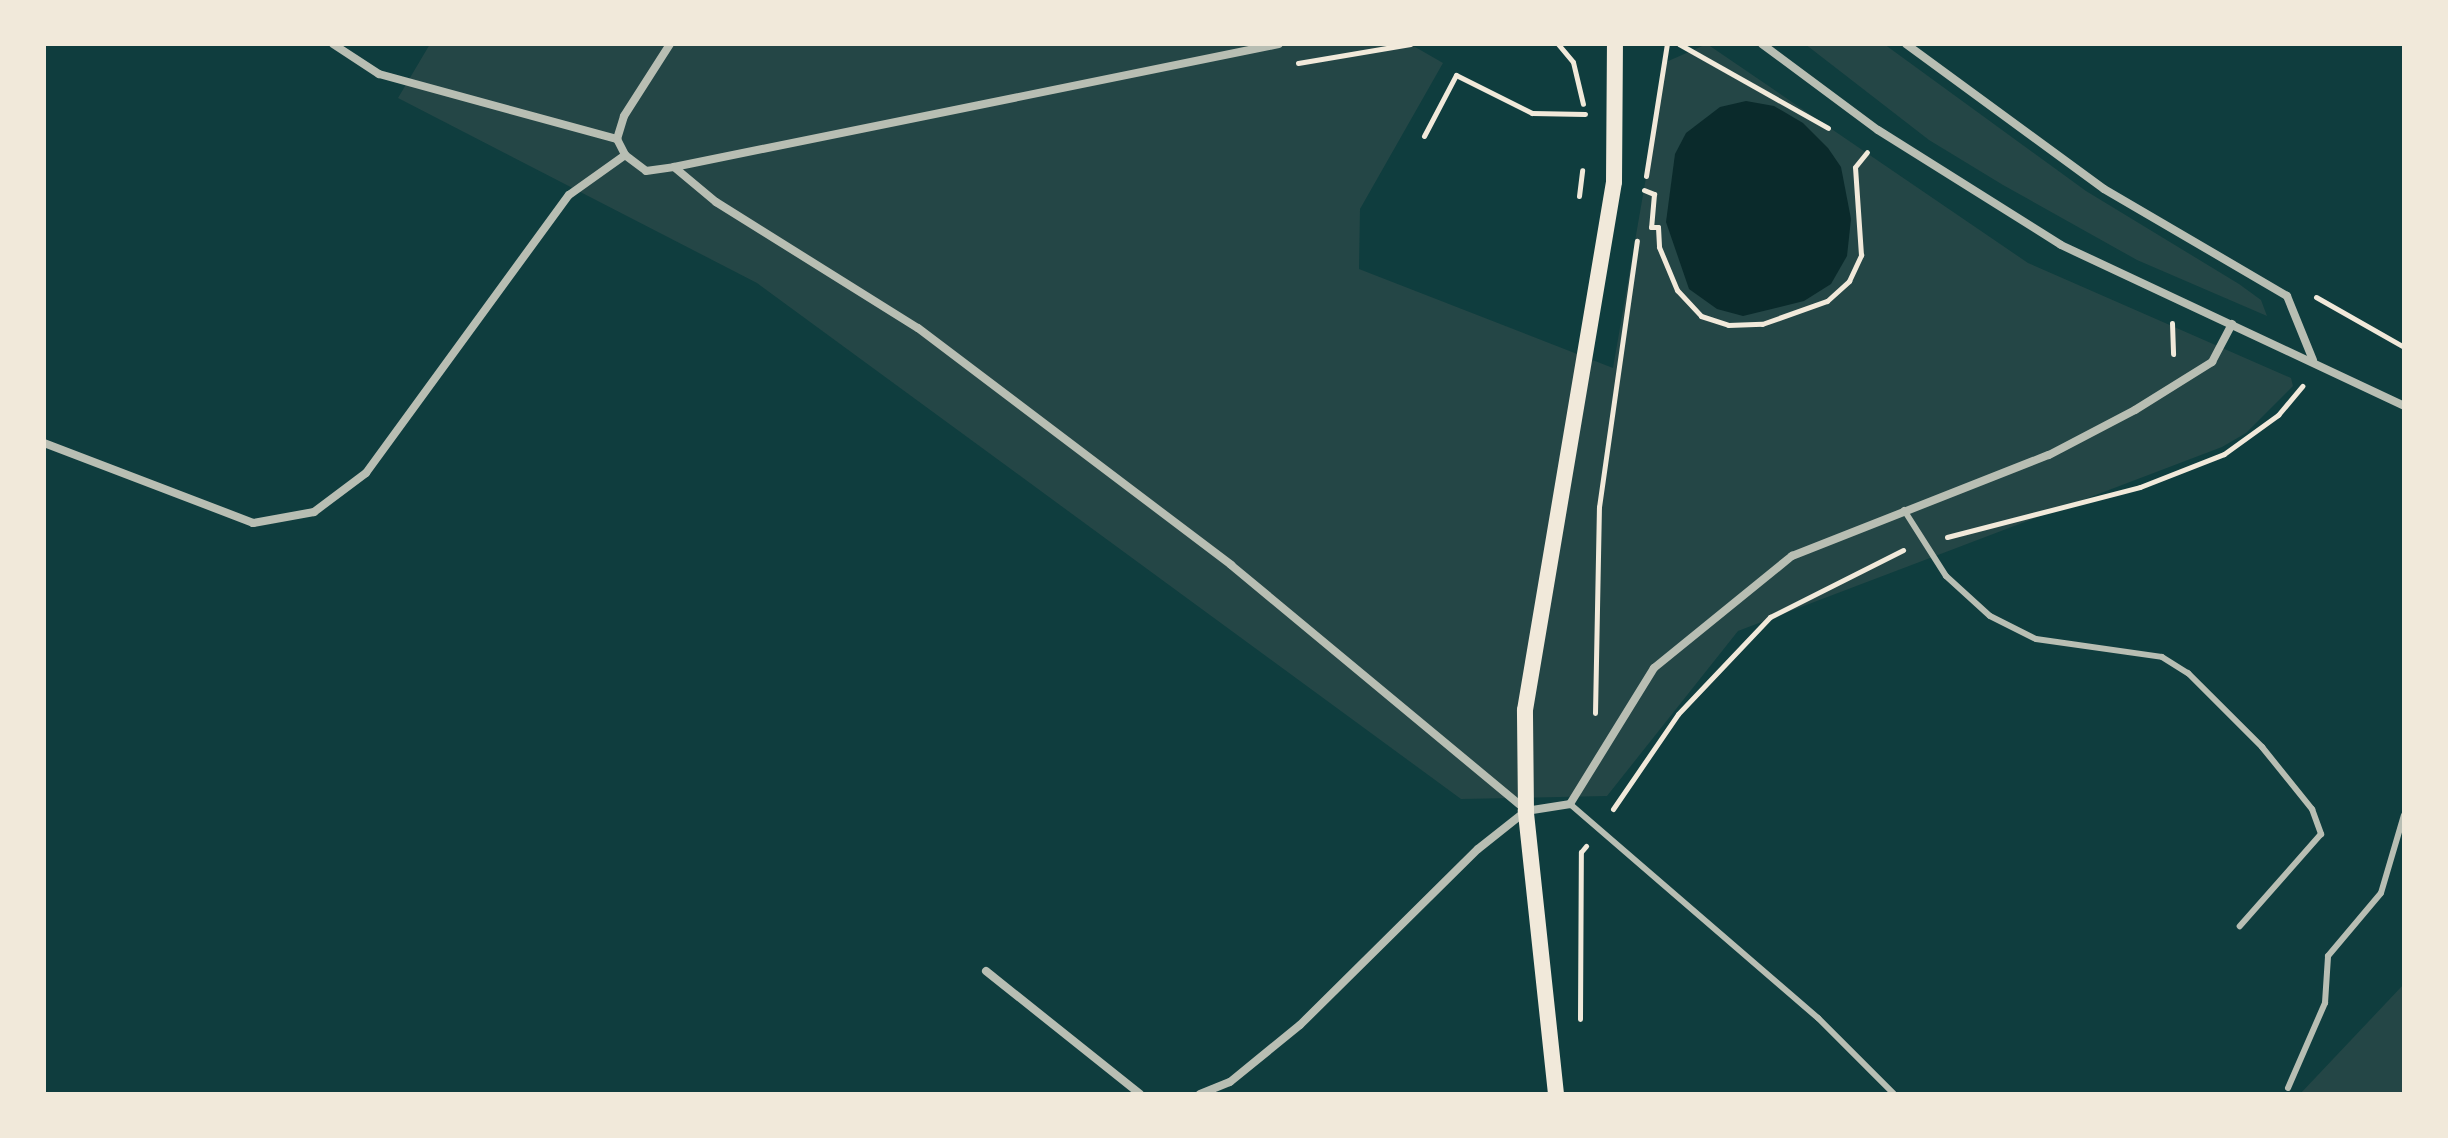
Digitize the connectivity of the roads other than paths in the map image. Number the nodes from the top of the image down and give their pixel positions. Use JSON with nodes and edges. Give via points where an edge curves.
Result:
{"nodes":[{"id":1,"x":333,"y":44,"type":"edge"},
{"id":2,"x":670,"y":44,"type":"edge"},
{"id":3,"x":1279,"y":44,"type":"edge"},
{"id":4,"x":1615,"y":44,"type":"edge"},
{"id":5,"x":1762,"y":44,"type":"edge"},
{"id":6,"x":1906,"y":44,"type":"edge"},
{"id":7,"x":617,"y":139,"type":"junction"},
{"id":8,"x":625,"y":155,"type":"junction"},
{"id":9,"x":674,"y":167,"type":"junction"},
{"id":10,"x":2232,"y":324,"type":"junction"},
{"id":11,"x":2313,"y":360,"type":"junction"},
{"id":12,"x":2404,"y":406,"type":"edge"},
{"id":13,"x":44,"y":443,"type":"edge"},
{"id":14,"x":1904,"y":510,"type":"junction"},
{"id":15,"x":1570,"y":804,"type":"junction"},
{"id":16,"x":1526,"y":811,"type":"junction"},
{"id":17,"x":2404,"y":815,"type":"edge"},
{"id":18,"x":2240,"y":926,"type":"dead end"},
{"id":19,"x":986,"y":971,"type":"dead end"},
{"id":20,"x":2288,"y":1088,"type":"dead end"},
{"id":21,"x":1140,"y":1094,"type":"edge"},
{"id":22,"x":1200,"y":1094,"type":"edge"},
{"id":23,"x":1556,"y":1094,"type":"edge"},
{"id":24,"x":1894,"y":1094,"type":"edge"}],
"edges":[{"from":1,"to":7,"type":"street","via":[[379,74]]},
{"from":2,"to":7,"type":"street","via":[[624,116]]},
{"from":3,"to":9,"type":"street"},
{"from":4,"to":16,"type":"main road","via":[[1614,182],[1525,710]]},
{"from":5,"to":10,"type":"street","via":[[1972,194],[2061,245]]},
{"from":6,"to":11,"type":"street","via":[[2104,189],[2287,296]]},
{"from":7,"to":8,"type":"street"},
{"from":8,"to":9,"type":"street","via":[[646,171]]},
{"from":8,"to":13,"type":"street","via":[[569,195],[366,473],[314,512],[253,523]]},
{"from":9,"to":16,"type":"street","via":[[716,202],[931,337],[1231,565]]},
{"from":10,"to":11,"type":"street"},
{"from":10,"to":14,"type":"street","via":[[2212,362],[2135,410],[2049,455],[1922,508]]},
{"from":11,"to":12,"type":"street"},
{"from":14,"to":15,"type":"street","via":[[1792,556],[1654,668]]},
{"from":14,"to":18,"type":"lane","via":[[1921,543],[1963,593],[2014,629],[2036,639],[2134,650],[2177,664],[2262,747],[2312,809],[2321,834]]},
{"from":15,"to":16,"type":"street"},
{"from":15,"to":24,"type":"lane","via":[[1818,1018]]},
{"from":16,"to":22,"type":"street","via":[[1478,849],[1300,1025],[1230,1082]]},
{"from":16,"to":23,"type":"main road"},
{"from":17,"to":20,"type":"lane","via":[[2381,893],[2328,956],[2325,1003]]},
{"from":19,"to":21,"type":"street"}]}
